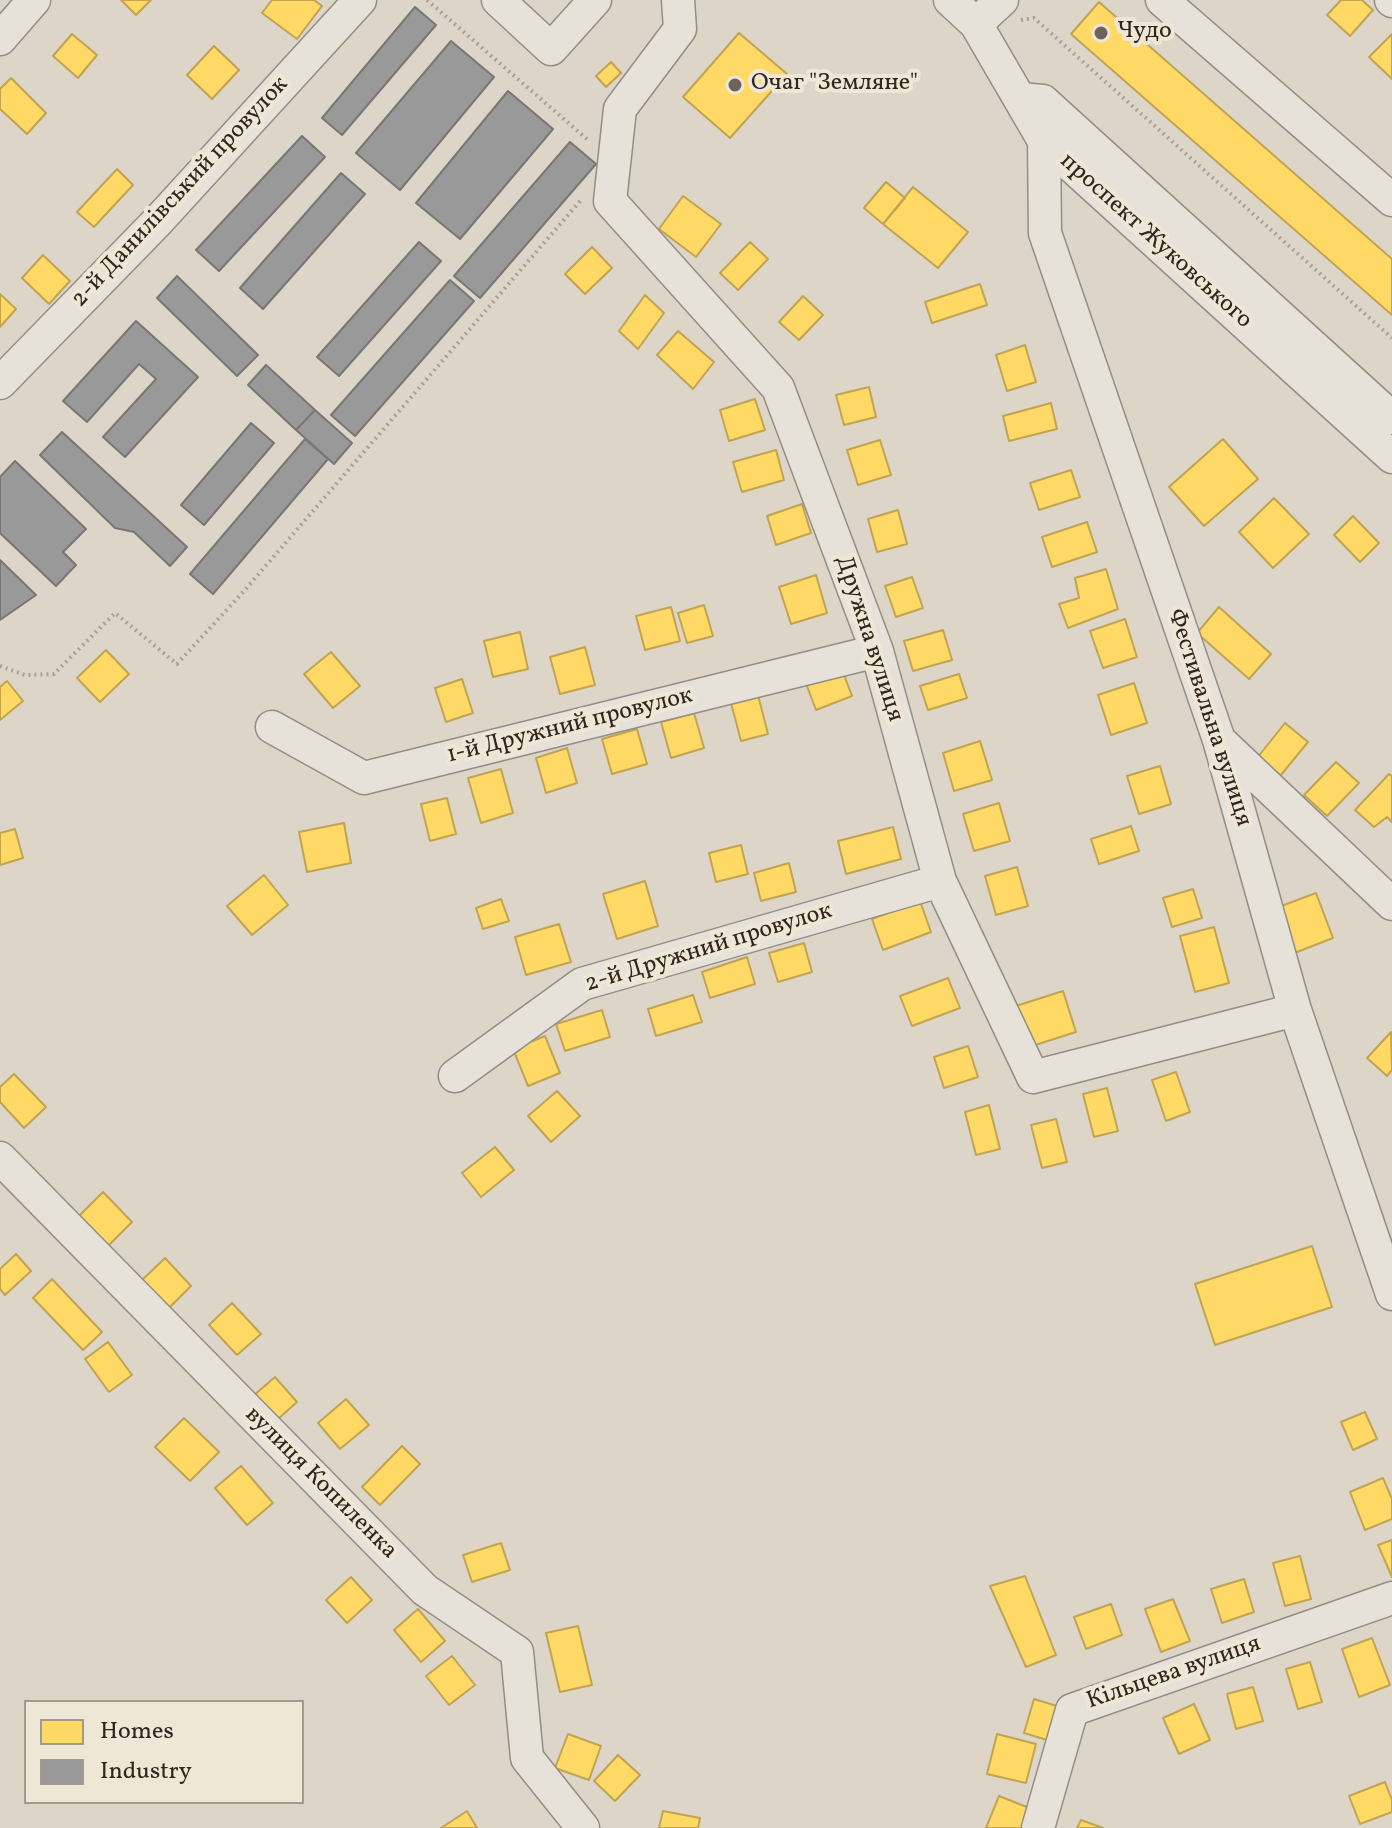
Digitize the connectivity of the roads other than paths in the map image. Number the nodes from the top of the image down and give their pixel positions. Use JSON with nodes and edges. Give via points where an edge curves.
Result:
{"nodes":[{"id":1,"x":34,"y":0,"type":"edge"},
{"id":2,"x":360,"y":0,"type":"edge"},
{"id":3,"x":498,"y":0,"type":"edge"},
{"id":4,"x":595,"y":0,"type":"edge"},
{"id":5,"x":678,"y":0,"type":"edge"},
{"id":6,"x":950,"y":0,"type":"edge"},
{"id":7,"x":1162,"y":0,"type":"edge"},
{"id":8,"x":989,"y":12,"type":"edge"},
{"id":9,"x":0,"y":39,"type":"edge"},
{"id":10,"x":1020,"y":99,"type":"junction"},
{"id":11,"x":1044,"y":141,"type":"junction"},
{"id":12,"x":1392,"y":200,"type":"edge"},
{"id":13,"x":0,"y":383,"type":"edge"},
{"id":14,"x":1392,"y":418,"type":"edge"},
{"id":15,"x":1392,"y":457,"type":"edge"},
{"id":16,"x":877,"y":651,"type":"junction"},
{"id":17,"x":272,"y":727,"type":"dead end"},
{"id":18,"x":1219,"y":740,"type":"junction"},
{"id":19,"x":940,"y":881,"type":"junction"},
{"id":20,"x":1392,"y":904,"type":"edge"},
{"id":21,"x":1295,"y":1010,"type":"junction"},
{"id":22,"x":455,"y":1076,"type":"dead end"},
{"id":23,"x":0,"y":1158,"type":"edge"},
{"id":24,"x":1392,"y":1294,"type":"edge"},
{"id":25,"x":1392,"y":1598,"type":"edge"},
{"id":26,"x":583,"y":1828,"type":"edge"},
{"id":27,"x":1038,"y":1828,"type":"edge"}],
"edges":[{"from":1,"to":9,"type":"street"},
{"from":2,"to":13,"type":"street","name":"2-й Данилівський провулок","via":[[158,221]]},
{"from":3,"to":4,"type":"street","via":[[551,49]]},
{"from":5,"to":16,"type":"street","name":"Дружна вулиця","via":[[680,29],[620,109],[610,201],[778,388]]},
{"from":6,"to":8,"type":"street","name":"проспект Жуковського"},
{"from":7,"to":12,"type":"street"},
{"from":8,"to":10,"type":"street","name":"проспект Жуковського"},
{"from":10,"to":11,"type":"street","name":"проспект Жуковського"},
{"from":10,"to":14,"type":"street","via":[[1043,101]]},
{"from":11,"to":15,"type":"street","name":"проспект Жуковського"},
{"from":11,"to":18,"type":"street","name":"Фестивальна вулиця","via":[[1045,233]]},
{"from":16,"to":17,"type":"street","name":"1-й Дружний провулок","via":[[364,778]]},
{"from":16,"to":19,"type":"street","name":"Дружна вулиця"},
{"from":18,"to":20,"type":"street"},
{"from":18,"to":21,"type":"street","name":"Фестивальна вулиця"},
{"from":19,"to":21,"type":"street","name":"Дружна вулиця","via":[[1033,1077]]},
{"from":19,"to":22,"type":"street","name":"2-й Дружний провулок","via":[[582,984]]},
{"from":21,"to":24,"type":"street","name":"Фестивальна вулиця"},
{"from":23,"to":26,"type":"street","name":"вулиця Копиленка","via":[[425,1590],[517,1652],[527,1758]]},
{"from":25,"to":27,"type":"street","name":"Кільцева вулиця","via":[[1072,1710]]}]}
